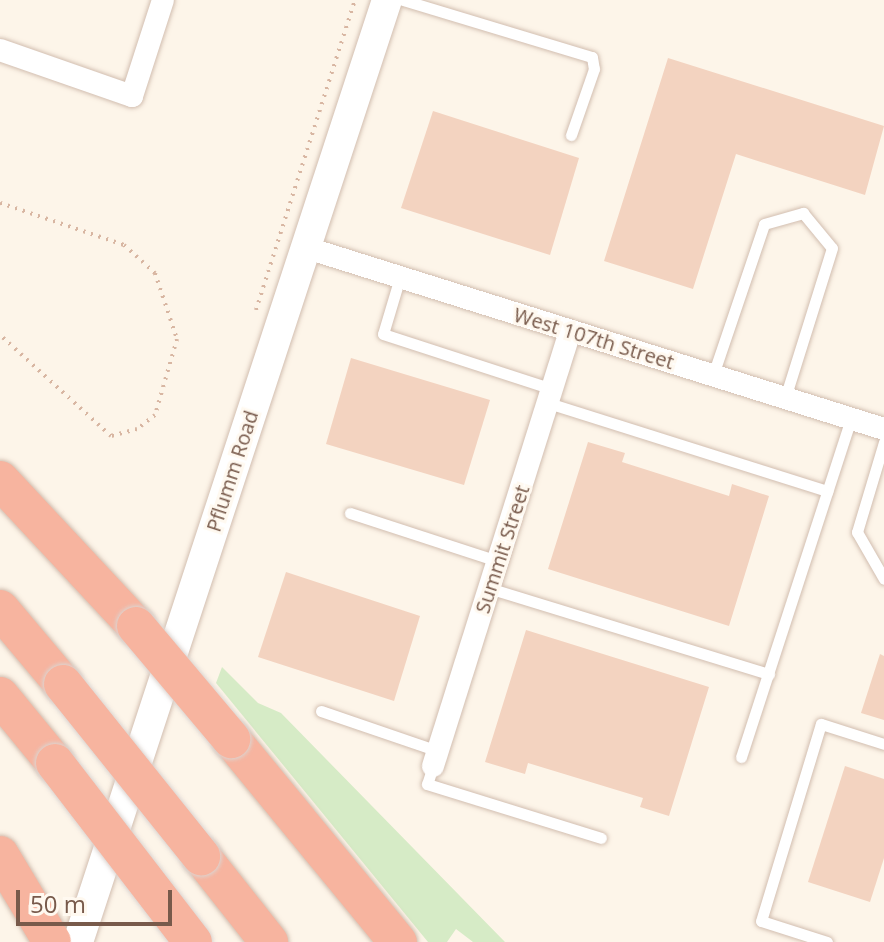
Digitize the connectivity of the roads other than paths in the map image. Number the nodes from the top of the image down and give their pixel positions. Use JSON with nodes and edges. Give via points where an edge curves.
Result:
{"nodes":[{"id":1,"x":163,"y":0,"type":"edge"},
{"id":2,"x":387,"y":0,"type":"edge"},
{"id":3,"x":403,"y":0,"type":"edge"},
{"id":4,"x":0,"y":50,"type":"edge"},
{"id":5,"x":571,"y":135,"type":"dead end"},
{"id":6,"x":304,"y":247,"type":"junction"},
{"id":7,"x":400,"y":277,"type":"junction"},
{"id":8,"x":570,"y":332,"type":"junction"},
{"id":9,"x":713,"y":375,"type":"junction"},
{"id":10,"x":550,"y":396,"type":"junction"},
{"id":11,"x":785,"y":398,"type":"junction"},
{"id":12,"x":851,"y":418,"type":"junction"},
{"id":13,"x":884,"y":429,"type":"edge"},
{"id":14,"x":884,"y":442,"type":"edge"},
{"id":15,"x":0,"y":480,"type":"edge"},
{"id":16,"x":827,"y":491,"type":"junction"},
{"id":17,"x":350,"y":513,"type":"dead end"},
{"id":18,"x":498,"y":561,"type":"junction"},
{"id":19,"x":884,"y":579,"type":"edge"},
{"id":20,"x":489,"y":588,"type":"junction"},
{"id":21,"x":0,"y":609,"type":"edge"},
{"id":22,"x":769,"y":674,"type":"junction"},
{"id":23,"x":0,"y":696,"type":"edge"},
{"id":24,"x":321,"y":711,"type":"dead end"},
{"id":25,"x":884,"y":744,"type":"edge"},
{"id":26,"x":741,"y":757,"type":"dead end"},
{"id":27,"x":435,"y":758,"type":"junction"},
{"id":28,"x":601,"y":838,"type":"dead end"},
{"id":29,"x":9,"y":868,"type":"edge"},
{"id":30,"x":52,"y":942,"type":"edge"},
{"id":31,"x":78,"y":942,"type":"edge"},
{"id":32,"x":193,"y":942,"type":"edge"},
{"id":33,"x":269,"y":942,"type":"edge"},
{"id":34,"x":398,"y":942,"type":"edge"},
{"id":35,"x":827,"y":942,"type":"edge"}],
"edges":[{"from":1,"to":4,"type":"street","via":[[132,96]]},
{"from":2,"to":6,"type":"main road","name":"Pflumm Road"},
{"from":3,"to":5,"type":"lane","via":[[592,57],[594,69]]},
{"from":6,"to":7,"type":"street","name":"West 107th Street"},
{"from":6,"to":31,"type":"main road","name":"Pflumm Road"},
{"from":7,"to":8,"type":"street","name":"West 107th Street"},
{"from":7,"to":10,"type":"lane","via":[[383,334]]},
{"from":8,"to":9,"type":"street","name":"West 107th Street"},
{"from":8,"to":10,"type":"street","name":"Summit Street"},
{"from":9,"to":11,"type":"street","name":"West 107th Street"},
{"from":9,"to":11,"type":"lane","via":[[764,224],[803,213],[832,248]]},
{"from":10,"to":16,"type":"lane"},
{"from":10,"to":18,"type":"street","name":"Summit Street"},
{"from":11,"to":12,"type":"street","name":"West 107th Street"},
{"from":12,"to":13,"type":"street","name":"West 107th Street"},
{"from":12,"to":16,"type":"lane"},
{"from":14,"to":19,"type":"lane","via":[[857,532]]},
{"from":15,"to":34,"type":"highway","bridge":true,"via":[[136,626]]},
{"from":16,"to":22,"type":"lane"},
{"from":17,"to":18,"type":"lane"},
{"from":18,"to":20,"type":"street","name":"Summit Street"},
{"from":20,"to":22,"type":"lane"},
{"from":20,"to":27,"type":"street","name":"Summit Street"},
{"from":21,"to":33,"type":"highway","bridge":true},
{"from":22,"to":26,"type":"lane"},
{"from":23,"to":32,"type":"highway","bridge":true},
{"from":24,"to":27,"type":"lane"},
{"from":25,"to":35,"type":"lane","via":[[821,724],[761,921]]},
{"from":27,"to":28,"type":"lane","via":[[427,784]]},
{"from":29,"to":30,"type":"highway"}]}
